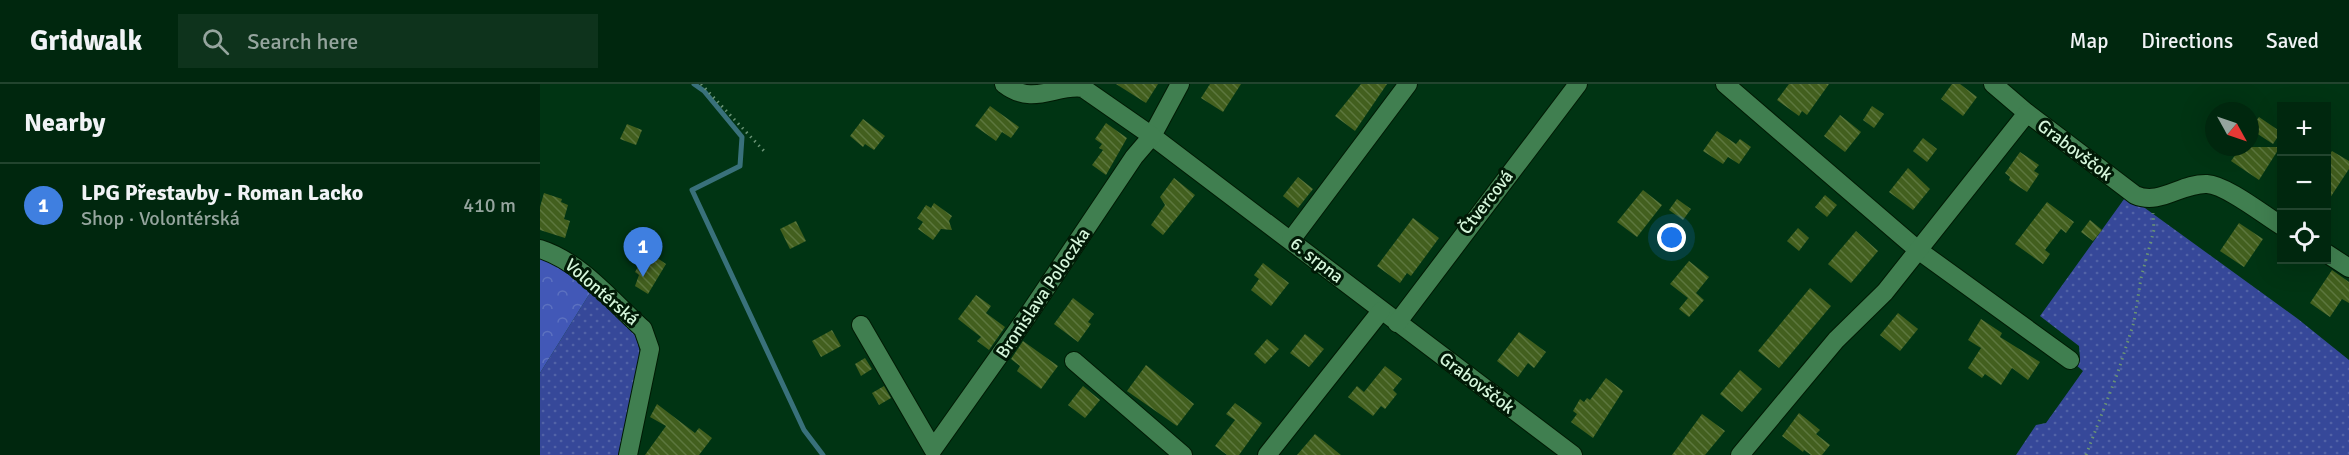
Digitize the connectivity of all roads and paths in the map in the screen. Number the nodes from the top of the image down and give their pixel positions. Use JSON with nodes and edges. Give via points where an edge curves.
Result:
{"nodes":[{"id":1,"x":701,"y":84,"type":"edge"},
{"id":2,"x":1004,"y":84,"type":"edge"},
{"id":3,"x":1180,"y":84,"type":"edge"},
{"id":4,"x":1408,"y":84,"type":"edge"},
{"id":5,"x":1578,"y":84,"type":"edge"},
{"id":6,"x":1725,"y":84,"type":"edge"},
{"id":7,"x":1993,"y":84,"type":"edge"},
{"id":8,"x":2027,"y":113,"type":"junction"},
{"id":9,"x":1152,"y":136,"type":"junction"},
{"id":10,"x":765,"y":152,"type":"dead end"},
{"id":11,"x":2151,"y":200,"type":"junction"},
{"id":12,"x":2277,"y":223,"type":"edge"},
{"id":13,"x":1291,"y":240,"type":"junction"},
{"id":14,"x":540,"y":249,"type":"edge"},
{"id":15,"x":1918,"y":250,"type":"junction"},
{"id":16,"x":2331,"y":257,"type":"edge"},
{"id":17,"x":2349,"y":268,"type":"edge"},
{"id":18,"x":1381,"y":310,"type":"junction"},
{"id":19,"x":1397,"y":323,"type":"junction"},
{"id":20,"x":861,"y":325,"type":"dead end"},
{"id":21,"x":2070,"y":360,"type":"dead end"},
{"id":22,"x":1074,"y":361,"type":"dead end"},
{"id":23,"x":628,"y":455,"type":"edge"},
{"id":24,"x":1183,"y":455,"type":"edge"},
{"id":25,"x":1267,"y":455,"type":"edge"},
{"id":26,"x":1573,"y":455,"type":"edge"},
{"id":27,"x":1740,"y":455,"type":"edge"},
{"id":28,"x":2086,"y":455,"type":"edge"}],
"edges":[{"from":1,"to":10,"type":"path"},
{"from":2,"to":9,"type":"street","name":"6. srpna","via":[[1017,92],[1032,94],[1073,85],[1083,88]]},
{"from":3,"to":9,"type":"street"},
{"from":4,"to":13,"type":"street"},
{"from":5,"to":19,"type":"street","name":"Čtvercová"},
{"from":6,"to":15,"type":"street"},
{"from":7,"to":8,"type":"street"},
{"from":8,"to":11,"type":"street","name":"Grabovščok","via":[[2135,195]]},
{"from":8,"to":15,"type":"street","name":"Grabovščok"},
{"from":9,"to":13,"type":"street","name":"6. srpna"},
{"from":9,"to":20,"type":"street","name":"Bronislava Poloczka","via":[[933,449]]},
{"from":11,"to":12,"type":"street","via":[[2193,185],[2210,184]]},
{"from":11,"to":28,"type":"path","via":[[2154,230],[2134,322]]},
{"from":13,"to":18,"type":"street","name":"6. srpna"},
{"from":14,"to":23,"type":"street","name":"Volontérská","via":[[560,255],[576,267],[643,329],[647,338],[650,349]]},
{"from":15,"to":21,"type":"street"},
{"from":15,"to":27,"type":"street","name":"Grabovščok"},
{"from":16,"to":17,"type":"street"},
{"from":18,"to":19,"type":"street","name":"Grabovščok"},
{"from":18,"to":25,"type":"street"},
{"from":19,"to":26,"type":"street","name":"Grabovščok"},
{"from":22,"to":24,"type":"street"}]}
